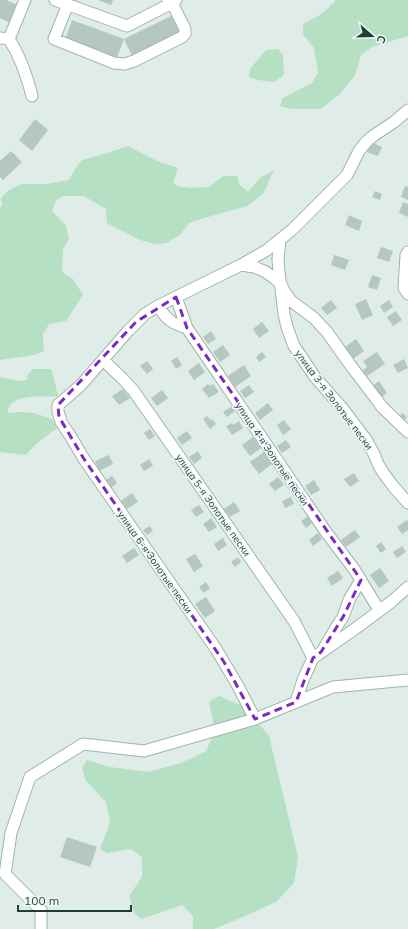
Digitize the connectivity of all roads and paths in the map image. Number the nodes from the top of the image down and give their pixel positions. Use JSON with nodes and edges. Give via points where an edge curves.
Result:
{"nodes":[{"id":1,"x":25,"y":0,"type":"edge"},
{"id":2,"x":55,"y":0,"type":"edge"},
{"id":3,"x":172,"y":1,"type":"edge"},
{"id":4,"x":68,"y":4,"type":"junction"},
{"id":5,"x":4,"y":38,"type":"edge"},
{"id":6,"x":32,"y":96,"type":"dead end"},
{"id":7,"x":408,"y":110,"type":"edge"},
{"id":8,"x":280,"y":241,"type":"junction"},
{"id":9,"x":408,"y":252,"type":"edge"},
{"id":10,"x":240,"y":265,"type":"junction"},
{"id":11,"x":281,"y":284,"type":"junction"},
{"id":12,"x":408,"y":294,"type":"edge"},
{"id":13,"x":176,"y":297,"type":"junction"},
{"id":14,"x":158,"y":306,"type":"junction"},
{"id":15,"x":187,"y":328,"type":"junction"},
{"id":16,"x":103,"y":360,"type":"junction"},
{"id":17,"x":408,"y":432,"type":"edge"},
{"id":18,"x":407,"y":496,"type":"edge"},
{"id":19,"x":361,"y":580,"type":"junction"},
{"id":20,"x":408,"y":587,"type":"edge"},
{"id":21,"x":379,"y":610,"type":"junction"},
{"id":22,"x":317,"y":655,"type":"junction"},
{"id":23,"x":408,"y":680,"type":"edge"},
{"id":24,"x":296,"y":702,"type":"junction"},
{"id":25,"x":255,"y":719,"type":"junction"},
{"id":26,"x":41,"y":929,"type":"edge"}],
"edges":[{"from":1,"to":5,"type":"street"},
{"from":2,"to":4,"type":"street"},
{"from":3,"to":4,"type":"street","via":[[127,26]]},
{"from":3,"to":4,"type":"street","via":[[185,34],[125,64],[114,63],[54,39]]},
{"from":5,"to":6,"type":"street","via":[[15,49]]},
{"from":7,"to":8,"type":"street","via":[[366,142],[347,175]]},
{"from":8,"to":10,"type":"street"},
{"from":8,"to":11,"type":"street","name":"улица 3-я Золотые пески","via":[[278,272]]},
{"from":9,"to":12,"type":"street","via":[[404,288]]},
{"from":10,"to":11,"type":"street","via":[[264,271]]},
{"from":10,"to":13,"type":"street"},
{"from":11,"to":17,"type":"street","via":[[291,301],[314,318],[327,332],[376,400]]},
{"from":11,"to":18,"type":"street","name":"улица 3-я Золотые пески","via":[[284,314],[294,346],[318,382],[367,441],[379,466],[393,486]]},
{"from":13,"to":14,"type":"street"},
{"from":13,"to":15,"type":"street","name":"улица 4-я Золотые пески"},
{"from":14,"to":15,"type":"street","via":[[168,320]]},
{"from":14,"to":16,"type":"street","via":[[136,322]]},
{"from":15,"to":19,"type":"street","name":"улица 4-я Золотые пески","via":[[321,526]]},
{"from":16,"to":22,"type":"street","name":"улица 5-я Золотые пески","via":[[123,378],[137,396]]},
{"from":16,"to":25,"type":"street","name":"улица 6-я Золотые пески","via":[[81,385],[58,405],[61,422],[216,650]]},
{"from":19,"to":21,"type":"street","name":"улица 4-я Золотые пески"},
{"from":19,"to":22,"type":"street","via":[[350,598],[344,617]]},
{"from":20,"to":21,"type":"street"},
{"from":21,"to":22,"type":"street"},
{"from":22,"to":24,"type":"street","via":[[303,680]]},
{"from":23,"to":24,"type":"street","via":[[333,687]]},
{"from":24,"to":25,"type":"street"},
{"from":25,"to":26,"type":"street","via":[[144,751],[83,744],[30,777],[11,833],[5,874],[41,910]]}]}
